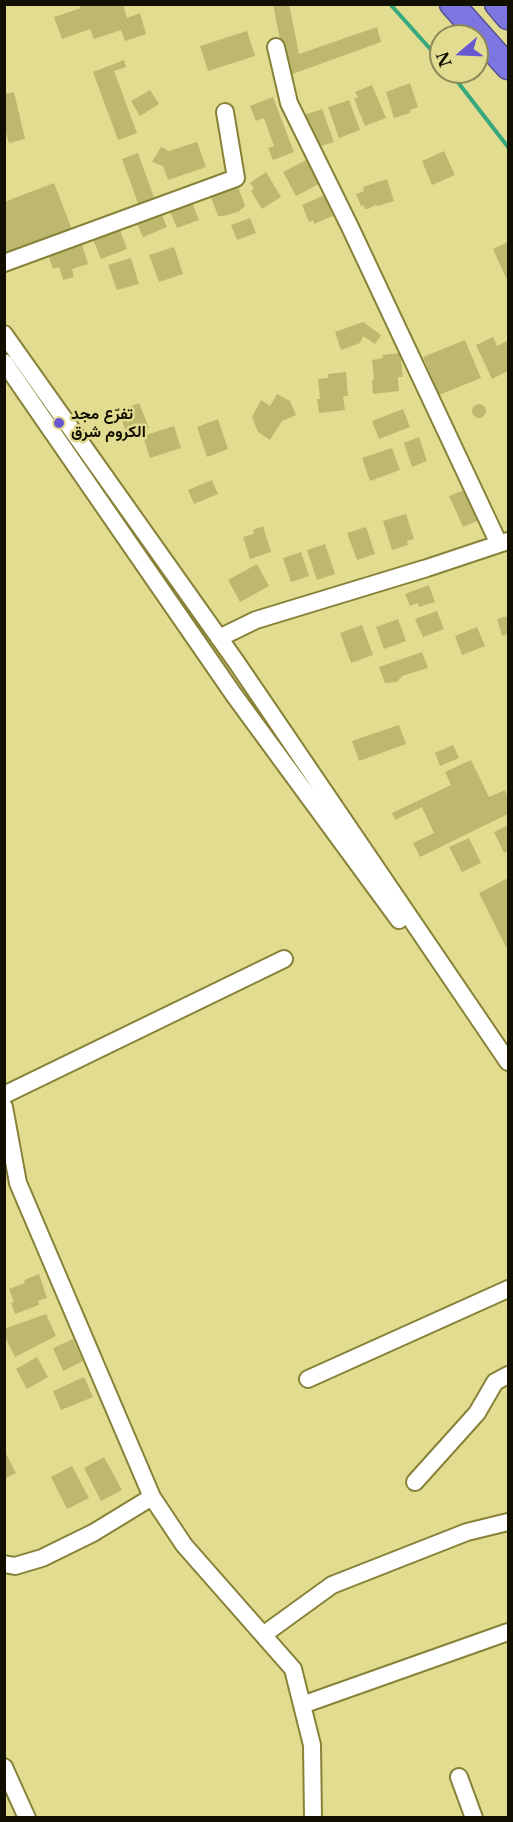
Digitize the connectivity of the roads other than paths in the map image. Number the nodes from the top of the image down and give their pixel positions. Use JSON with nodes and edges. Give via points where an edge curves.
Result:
{"nodes":[{"id":1,"x":452,"y":4,"type":"edge"},
{"id":2,"x":497,"y":4,"type":"edge"},
{"id":3,"x":508,"y":17,"type":"edge"},
{"id":4,"x":276,"y":47,"type":"dead end"},
{"id":5,"x":508,"y":67,"type":"edge"},
{"id":6,"x":225,"y":112,"type":"dead end"},
{"id":7,"x":4,"y":263,"type":"edge"},
{"id":8,"x":4,"y":334,"type":"edge"},
{"id":9,"x":4,"y":362,"type":"edge"},
{"id":10,"x":504,"y":542,"type":"edge"},
{"id":11,"x":219,"y":638,"type":"junction"},
{"id":12,"x":284,"y":959,"type":"dead end"},
{"id":13,"x":508,"y":1062,"type":"edge"},
{"id":14,"x":508,"y":1076,"type":"edge"},
{"id":15,"x":4,"y":1095,"type":"edge"},
{"id":16,"x":4,"y":1107,"type":"edge"},
{"id":17,"x":11,"y":1186,"type":"edge"},
{"id":18,"x":508,"y":1289,"type":"edge"},
{"id":19,"x":508,"y":1375,"type":"edge"},
{"id":20,"x":308,"y":1379,"type":"dead end"},
{"id":21,"x":415,"y":1482,"type":"dead end"},
{"id":22,"x":152,"y":1497,"type":"junction"},
{"id":23,"x":508,"y":1522,"type":"edge"},
{"id":24,"x":4,"y":1564,"type":"edge"},
{"id":25,"x":508,"y":1632,"type":"edge"},
{"id":26,"x":263,"y":1635,"type":"junction"},
{"id":27,"x":302,"y":1705,"type":"junction"},
{"id":28,"x":4,"y":1767,"type":"edge"},
{"id":29,"x":459,"y":1777,"type":"dead end"},
{"id":30,"x":8,"y":1786,"type":"edge"},
{"id":31,"x":27,"y":1818,"type":"edge"},
{"id":32,"x":313,"y":1818,"type":"edge"},
{"id":33,"x":474,"y":1818,"type":"edge"}],
"edges":[{"from":1,"to":5,"type":"highway"},
{"from":2,"to":3,"type":"highway"},
{"from":4,"to":10,"type":"street","via":[[289,103]]},
{"from":6,"to":7,"type":"street","via":[[236,178]]},
{"from":8,"to":11,"type":"street"},
{"from":9,"to":14,"type":"street","via":[[228,685]]},
{"from":10,"to":11,"type":"street","via":[[256,620]]},
{"from":11,"to":13,"type":"street"},
{"from":12,"to":15,"type":"street"},
{"from":16,"to":17,"type":"street"},
{"from":17,"to":22,"type":"street"},
{"from":18,"to":20,"type":"street"},
{"from":19,"to":21,"type":"street","via":[[495,1382],[477,1413]]},
{"from":22,"to":24,"type":"street","via":[[42,1558],[15,1566]]},
{"from":22,"to":26,"type":"street","via":[[184,1545]]},
{"from":23,"to":26,"type":"street","via":[[467,1532],[332,1585]]},
{"from":25,"to":27,"type":"street"},
{"from":26,"to":27,"type":"street","via":[[293,1669]]},
{"from":27,"to":32,"type":"street","via":[[312,1745]]},
{"from":28,"to":30,"type":"street"},
{"from":29,"to":33,"type":"street"},
{"from":30,"to":31,"type":"street"}]}
